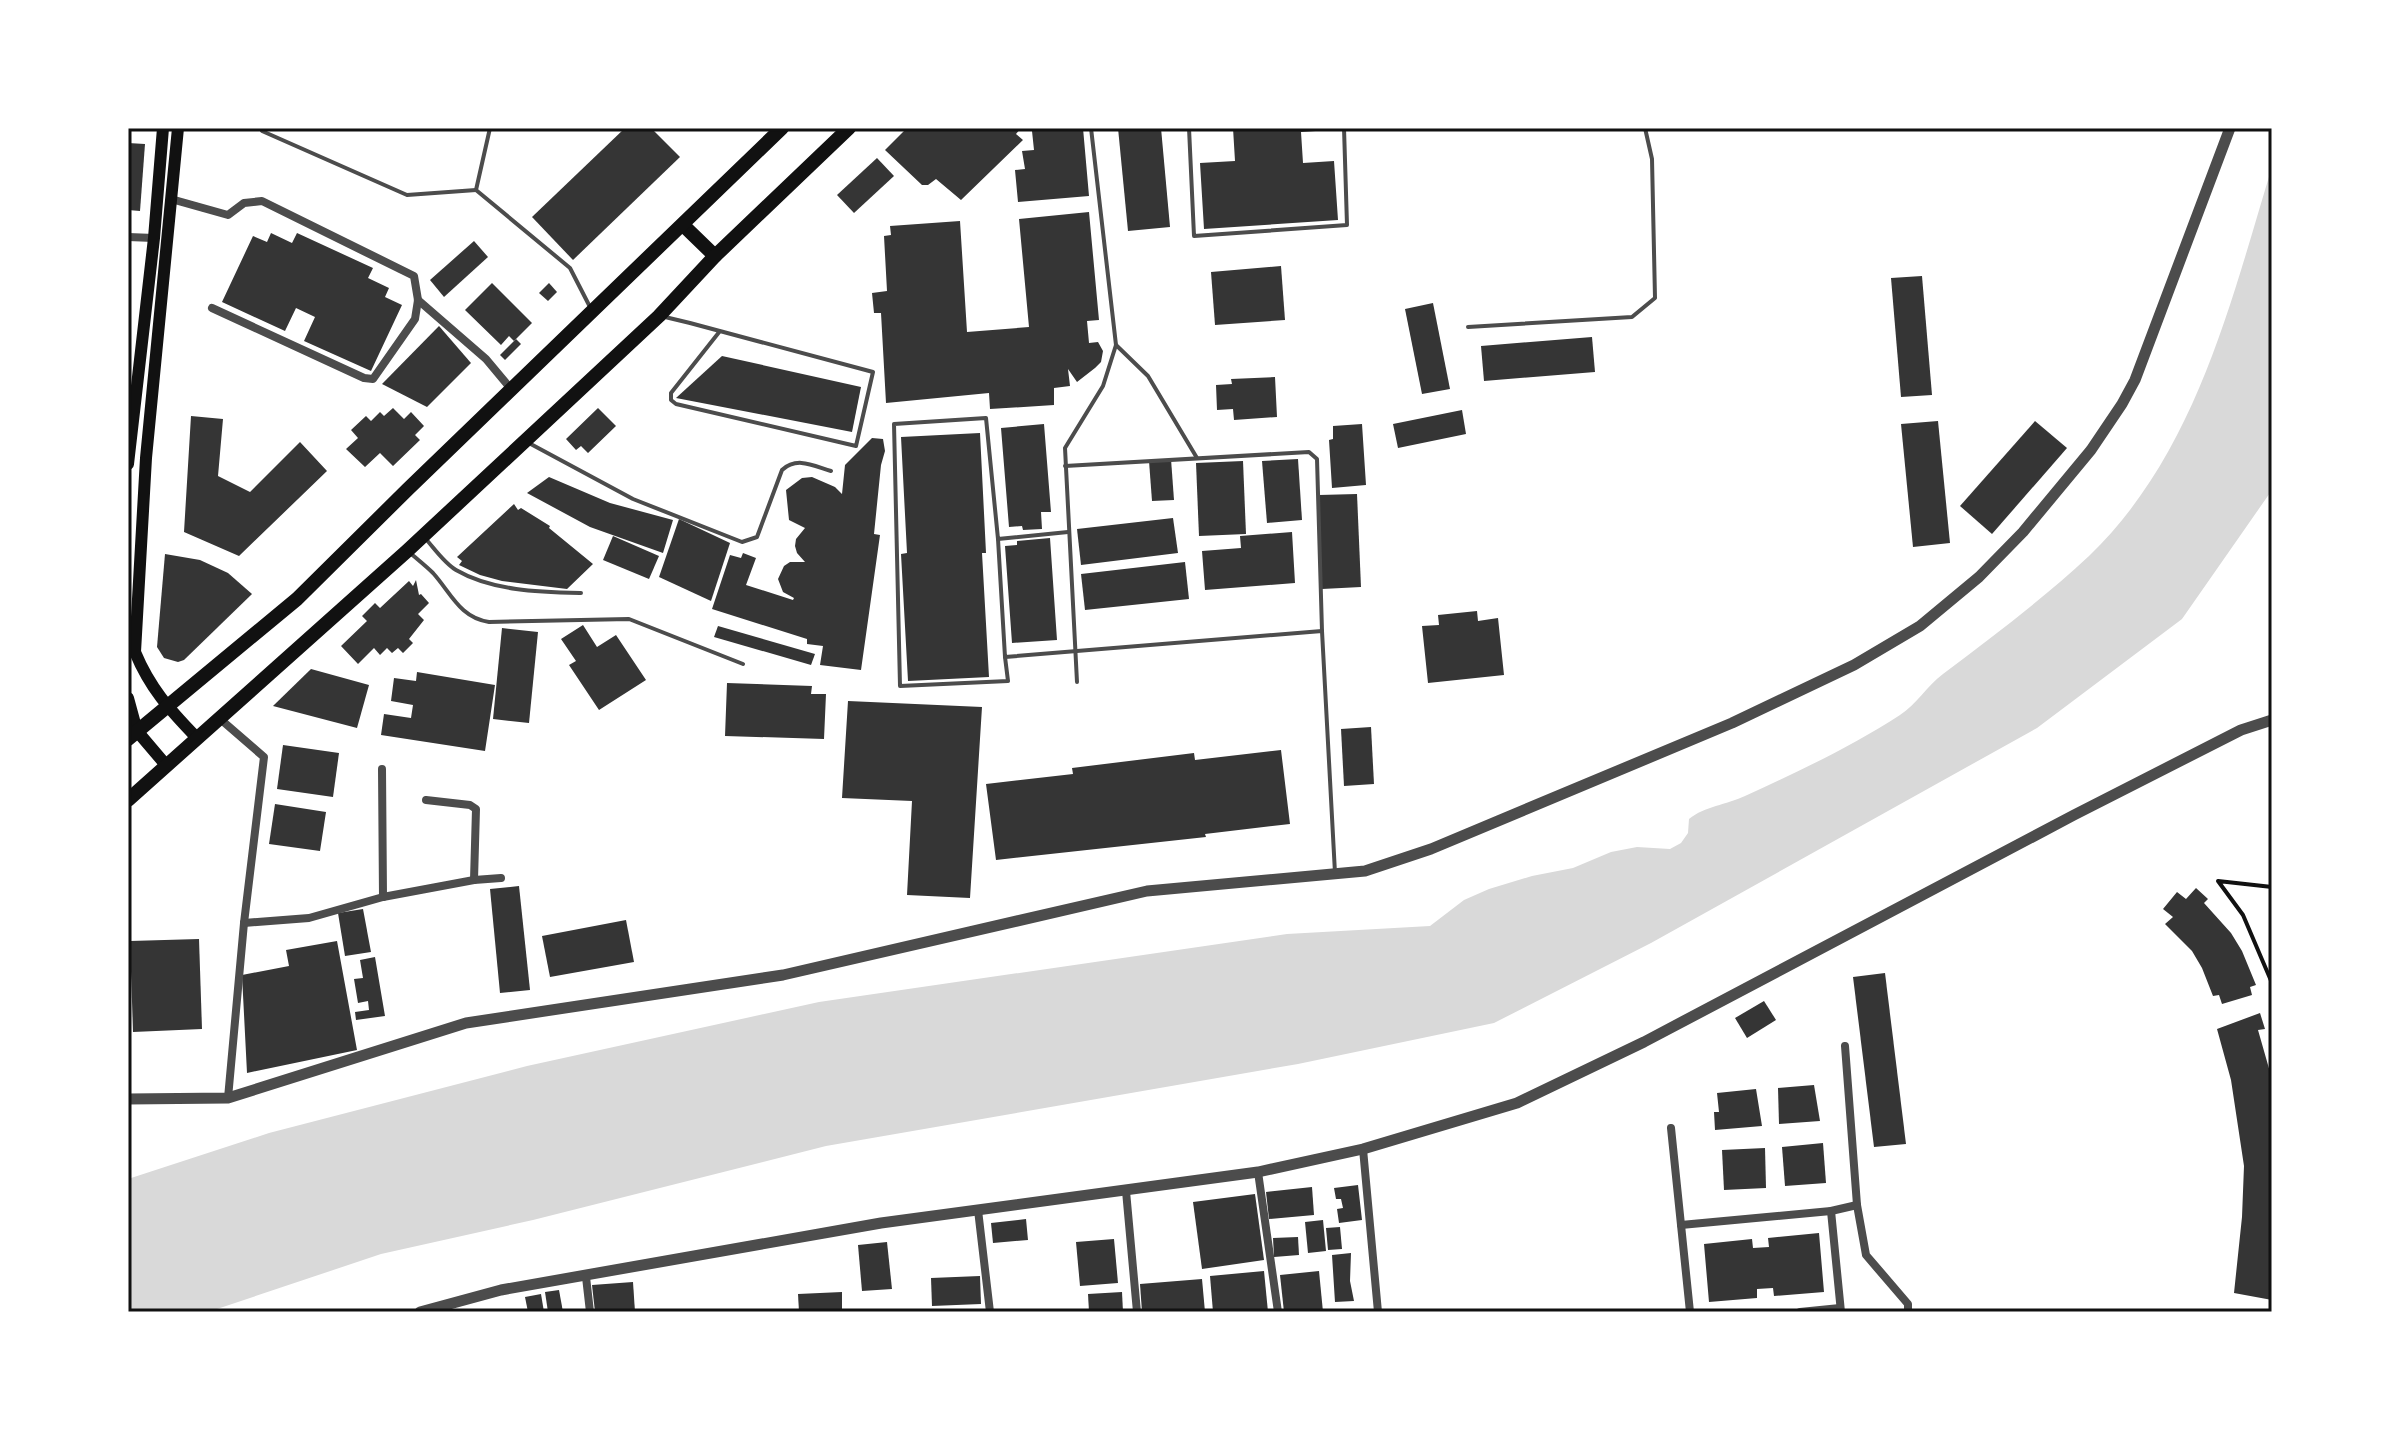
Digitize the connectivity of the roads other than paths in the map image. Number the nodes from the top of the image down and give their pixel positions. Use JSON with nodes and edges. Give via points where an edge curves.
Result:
{"nodes":[{"id":1,"x":163,"y":128,"type":"edge"},
{"id":2,"x":178,"y":128,"type":"edge"},
{"id":3,"x":490,"y":128,"type":"edge"},
{"id":4,"x":782,"y":128,"type":"edge"},
{"id":5,"x":849,"y":128,"type":"edge"},
{"id":6,"x":1091,"y":128,"type":"edge"},
{"id":7,"x":1189,"y":128,"type":"edge"},
{"id":8,"x":1344,"y":128,"type":"edge"},
{"id":9,"x":1645,"y":128,"type":"edge"},
{"id":10,"x":2230,"y":128,"type":"edge"},
{"id":11,"x":262,"y":131,"type":"dead end"},
{"id":12,"x":476,"y":190,"type":"junction"},
{"id":13,"x":171,"y":199,"type":"junction"},
{"id":14,"x":683,"y":225,"type":"junction"},
{"id":15,"x":128,"y":237,"type":"edge"},
{"id":16,"x":154,"y":238,"type":"junction"},
{"id":17,"x":715,"y":256,"type":"junction"},
{"id":18,"x":418,"y":300,"type":"junction"},
{"id":19,"x":212,"y":308,"type":"dead end"},
{"id":20,"x":593,"y":312,"type":"junction"},
{"id":21,"x":659,"y":316,"type":"junction"},
{"id":22,"x":1468,"y":327,"type":"dead end"},
{"id":23,"x":720,"y":331,"type":"junction"},
{"id":24,"x":1116,"y":345,"type":"junction"},
{"id":25,"x":511,"y":389,"type":"junction"},
{"id":26,"x":525,"y":441,"type":"junction"},
{"id":27,"x":128,"y":457,"type":"edge"},
{"id":28,"x":1197,"y":458,"type":"junction"},
{"id":29,"x":128,"y":464,"type":"edge"},
{"id":30,"x":1065,"y":466,"type":"junction"},
{"id":31,"x":831,"y":471,"type":"dead end"},
{"id":32,"x":1068,"y":532,"type":"junction"},
{"id":33,"x":423,"y":536,"type":"junction"},
{"id":34,"x":998,"y":539,"type":"junction"},
{"id":35,"x":407,"y":551,"type":"junction"},
{"id":36,"x":581,"y":593,"type":"dead end"},
{"id":37,"x":1322,"y":631,"type":"junction"},
{"id":38,"x":1075,"y":653,"type":"junction"},
{"id":39,"x":1005,"y":657,"type":"junction"},
{"id":40,"x":743,"y":664,"type":"dead end"},
{"id":41,"x":1077,"y":682,"type":"dead end"},
{"id":42,"x":128,"y":698,"type":"edge"},
{"id":43,"x":167,"y":708,"type":"junction"},
{"id":44,"x":219,"y":718,"type":"junction"},
{"id":45,"x":2272,"y":720,"type":"edge"},
{"id":46,"x":133,"y":735,"type":"edge"},
{"id":47,"x":196,"y":737,"type":"junction"},
{"id":48,"x":165,"y":764,"type":"junction"},
{"id":49,"x":382,"y":769,"type":"dead end"},
{"id":50,"x":128,"y":800,"type":"edge"},
{"id":51,"x":426,"y":800,"type":"dead end"},
{"id":52,"x":1335,"y":876,"type":"junction"},
{"id":53,"x":501,"y":878,"type":"dead end"},
{"id":54,"x":474,"y":880,"type":"junction"},
{"id":55,"x":383,"y":897,"type":"junction"},
{"id":56,"x":244,"y":923,"type":"junction"},
{"id":57,"x":1845,"y":1046,"type":"dead end"},
{"id":58,"x":228,"y":1098,"type":"junction"},
{"id":59,"x":128,"y":1099,"type":"edge"},
{"id":60,"x":1671,"y":1128,"type":"dead end"},
{"id":61,"x":1363,"y":1149,"type":"junction"},
{"id":62,"x":1258,"y":1172,"type":"junction"},
{"id":63,"x":1126,"y":1191,"type":"junction"},
{"id":64,"x":1857,"y":1205,"type":"junction"},
{"id":65,"x":978,"y":1210,"type":"junction"},
{"id":66,"x":1831,"y":1211,"type":"junction"},
{"id":67,"x":1681,"y":1225,"type":"junction"},
{"id":68,"x":586,"y":1277,"type":"junction"},
{"id":69,"x":1841,"y":1310,"type":"edge"},
{"id":70,"x":420,"y":1312,"type":"edge"},
{"id":71,"x":590,"y":1312,"type":"edge"},
{"id":72,"x":990,"y":1312,"type":"edge"},
{"id":73,"x":1137,"y":1312,"type":"edge"},
{"id":74,"x":1278,"y":1312,"type":"edge"},
{"id":75,"x":1378,"y":1312,"type":"edge"},
{"id":76,"x":1690,"y":1312,"type":"edge"},
{"id":77,"x":1800,"y":1312,"type":"edge"},
{"id":78,"x":1908,"y":1312,"type":"edge"}],
"edges":[{"from":1,"to":16,"type":"main road"},
{"from":2,"to":13,"type":"main road"},
{"from":3,"to":12,"type":"lane"},
{"from":4,"to":14,"type":"main road"},
{"from":5,"to":17,"type":"main road"},
{"from":6,"to":24,"type":"lane"},
{"from":7,"to":8,"type":"lane","via":[[1194,236],[1347,225]]},
{"from":9,"to":22,"type":"lane","via":[[1652,159],[1655,298],[1632,317]]},
{"from":10,"to":52,"type":"street","via":[[2145,357],[2122,404],[2023,532],[1954,600],[1854,665],[1732,723],[1431,849]]},
{"from":11,"to":12,"type":"lane","via":[[407,195]]},
{"from":12,"to":20,"type":"lane","via":[[570,268]]},
{"from":13,"to":18,"type":"street","via":[[228,215],[244,203],[262,201],[414,276]]},
{"from":13,"to":43,"type":"main road","via":[[146,458],[135,652],[146,680]]},
{"from":14,"to":17,"type":"main road"},
{"from":14,"to":20,"type":"main road"},
{"from":15,"to":16,"type":"street"},
{"from":16,"to":27,"type":"main road"},
{"from":17,"to":21,"type":"main road"},
{"from":18,"to":19,"type":"street","via":[[415,319],[373,379]]},
{"from":18,"to":25,"type":"street","via":[[486,359]]},
{"from":20,"to":25,"type":"main road"},
{"from":21,"to":23,"type":"lane"},
{"from":21,"to":26,"type":"main road"},
{"from":23,"to":23,"type":"lane","via":[[873,372],[856,446],[671,400],[676,385]]},
{"from":24,"to":28,"type":"lane","via":[[1148,376]]},
{"from":24,"to":30,"type":"lane","via":[[1103,386],[1065,448]]},
{"from":25,"to":43,"type":"main road","via":[[297,599]]},
{"from":26,"to":31,"type":"lane","via":[[633,499],[742,542],[757,537],[788,465],[798,462]]},
{"from":26,"to":33,"type":"main road"},
{"from":27,"to":29,"type":"main road"},
{"from":28,"to":30,"type":"lane"},
{"from":28,"to":37,"type":"lane","via":[[1296,451],[1317,459]]},
{"from":30,"to":32,"type":"lane"},
{"from":32,"to":34,"type":"lane"},
{"from":32,"to":38,"type":"lane"},
{"from":33,"to":35,"type":"main road"},
{"from":33,"to":36,"type":"lane","via":[[453,568],[473,577],[504,586]]},
{"from":34,"to":39,"type":"lane"},
{"from":34,"to":39,"type":"lane","via":[[986,418],[894,424],[900,686],[1008,681]]},
{"from":35,"to":40,"type":"lane","via":[[475,620],[629,619]]},
{"from":35,"to":44,"type":"main road"},
{"from":37,"to":38,"type":"lane"},
{"from":37,"to":52,"type":"lane"},
{"from":38,"to":39,"type":"lane"},
{"from":38,"to":41,"type":"lane"},
{"from":42,"to":46,"type":"main road"},
{"from":43,"to":46,"type":"main road"},
{"from":43,"to":47,"type":"main road"},
{"from":44,"to":47,"type":"main road"},
{"from":44,"to":56,"type":"street","via":[[264,757]]},
{"from":45,"to":61,"type":"street","via":[[2241,730],[1531,1097]]},
{"from":46,"to":48,"type":"main road"},
{"from":47,"to":48,"type":"main road"},
{"from":48,"to":50,"type":"main road"},
{"from":49,"to":55,"type":"street"},
{"from":51,"to":54,"type":"street","via":[[476,809]]},
{"from":52,"to":58,"type":"street","via":[[1147,891],[783,975],[466,1023]]},
{"from":53,"to":54,"type":"street"},
{"from":54,"to":55,"type":"street"},
{"from":55,"to":56,"type":"street","via":[[309,918]]},
{"from":56,"to":58,"type":"street"},
{"from":57,"to":64,"type":"street"},
{"from":58,"to":59,"type":"street"},
{"from":60,"to":67,"type":"street"},
{"from":61,"to":62,"type":"street"},
{"from":61,"to":75,"type":"street"},
{"from":62,"to":63,"type":"street"},
{"from":62,"to":74,"type":"street"},
{"from":63,"to":65,"type":"street"},
{"from":63,"to":73,"type":"street"},
{"from":64,"to":66,"type":"street"},
{"from":64,"to":78,"type":"street","via":[[1866,1255],[1908,1304]]},
{"from":65,"to":68,"type":"street","via":[[648,1262]]},
{"from":65,"to":72,"type":"street"},
{"from":66,"to":67,"type":"street"},
{"from":66,"to":69,"type":"street"},
{"from":67,"to":76,"type":"street"},
{"from":68,"to":70,"type":"street","via":[[501,1290]]},
{"from":68,"to":71,"type":"street"},
{"from":69,"to":77,"type":"street"}]}
